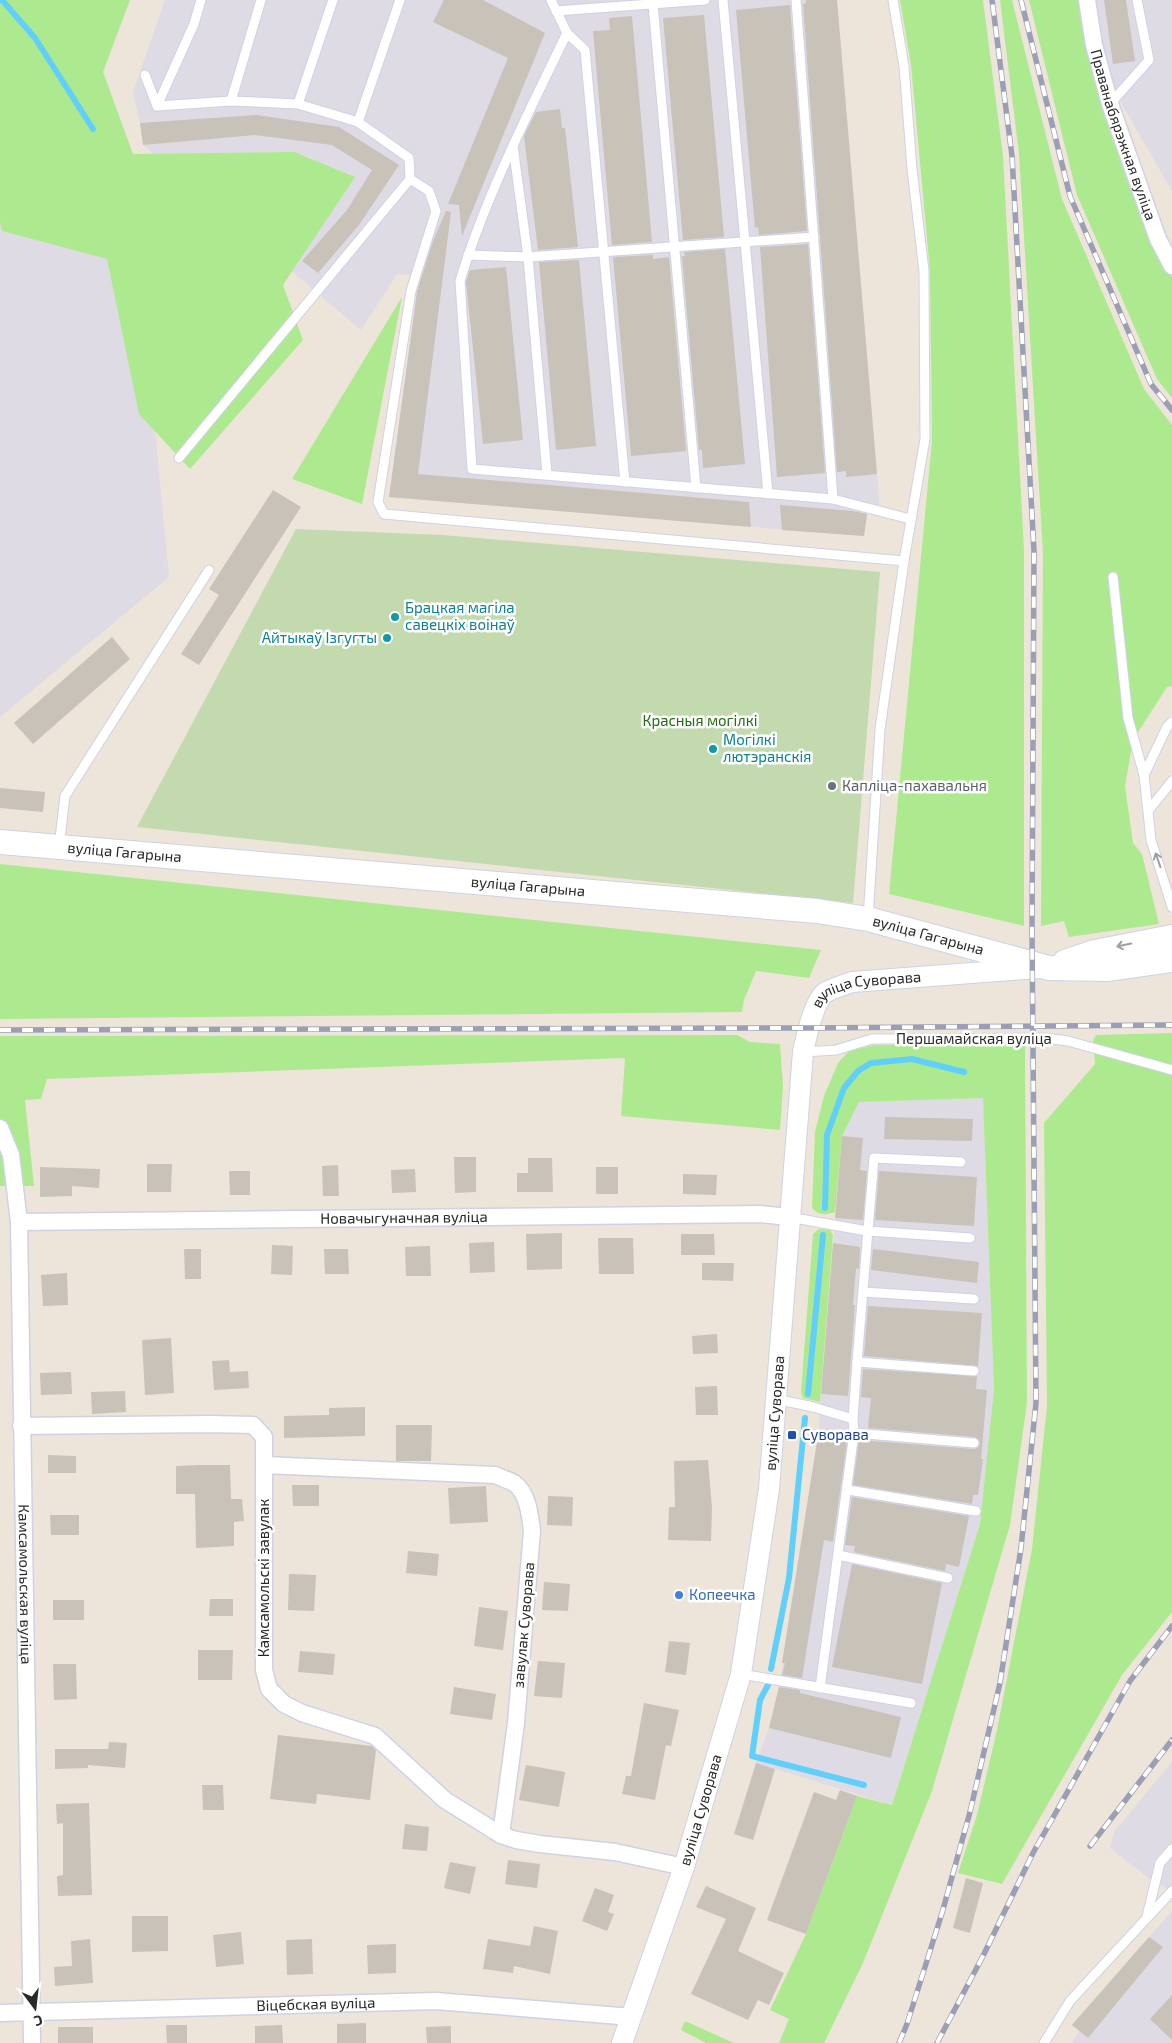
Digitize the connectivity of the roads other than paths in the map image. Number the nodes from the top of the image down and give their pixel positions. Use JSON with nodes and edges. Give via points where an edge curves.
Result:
{"nodes":[{"id":1,"x":201,"y":0,"type":"edge"},
{"id":2,"x":261,"y":0,"type":"edge"},
{"id":3,"x":333,"y":0,"type":"edge"},
{"id":4,"x":400,"y":0,"type":"edge"},
{"id":5,"x":551,"y":0,"type":"edge"},
{"id":6,"x":705,"y":0,"type":"edge"},
{"id":7,"x":723,"y":0,"type":"edge"},
{"id":8,"x":796,"y":0,"type":"edge"},
{"id":9,"x":893,"y":0,"type":"edge"},
{"id":10,"x":1087,"y":0,"type":"edge"},
{"id":11,"x":1138,"y":0,"type":"edge"},
{"id":12,"x":653,"y":4,"type":"junction"},
{"id":13,"x":556,"y":11,"type":"junction"},
{"id":14,"x":567,"y":33,"type":"junction"},
{"id":15,"x":145,"y":75,"type":"dead end"},
{"id":16,"x":231,"y":101,"type":"junction"},
{"id":17,"x":298,"y":104,"type":"junction"},
{"id":18,"x":1110,"y":104,"type":"junction"},
{"id":19,"x":157,"y":106,"type":"junction"},
{"id":20,"x":358,"y":122,"type":"junction"},
{"id":21,"x":512,"y":146,"type":"junction"},
{"id":22,"x":410,"y":180,"type":"junction"},
{"id":23,"x":814,"y":237,"type":"junction"},
{"id":24,"x":745,"y":242,"type":"junction"},
{"id":25,"x":674,"y":247,"type":"junction"},
{"id":26,"x":603,"y":252,"type":"junction"},
{"id":27,"x":468,"y":255,"type":"junction"},
{"id":28,"x":528,"y":257,"type":"junction"},
{"id":29,"x":1172,"y":266,"type":"edge"},
{"id":30,"x":180,"y":458,"type":"dead end"},
{"id":31,"x":547,"y":474,"type":"junction"},
{"id":32,"x":625,"y":482,"type":"junction"},
{"id":33,"x":696,"y":488,"type":"junction"},
{"id":34,"x":768,"y":494,"type":"junction"},
{"id":35,"x":833,"y":499,"type":"junction"},
{"id":36,"x":910,"y":519,"type":"junction"},
{"id":37,"x":904,"y":562,"type":"junction"},
{"id":38,"x":209,"y":570,"type":"dead end"},
{"id":39,"x":1113,"y":577,"type":"dead end"},
{"id":40,"x":1172,"y":722,"type":"edge"},
{"id":41,"x":1144,"y":775,"type":"junction"},
{"id":42,"x":1172,"y":781,"type":"edge"},
{"id":43,"x":1148,"y":811,"type":"junction"},
{"id":44,"x":0,"y":842,"type":"edge"},
{"id":45,"x":60,"y":847,"type":"junction"},
{"id":46,"x":1172,"y":907,"type":"edge"},
{"id":47,"x":868,"y":919,"type":"junction"},
{"id":48,"x":1172,"y":937,"type":"edge"},
{"id":49,"x":1172,"y":960,"type":"edge"},
{"id":50,"x":1049,"y":968,"type":"junction"},
{"id":51,"x":803,"y":1052,"type":"junction"},
{"id":52,"x":1172,"y":1070,"type":"edge"},
{"id":53,"x":0,"y":1128,"type":"edge"},
{"id":54,"x":961,"y":1162,"type":"dead end"},
{"id":55,"x":789,"y":1217,"type":"junction"},
{"id":56,"x":19,"y":1222,"type":"junction"},
{"id":57,"x":867,"y":1231,"type":"junction"},
{"id":58,"x":970,"y":1238,"type":"dead end"},
{"id":59,"x":863,"y":1292,"type":"junction"},
{"id":60,"x":974,"y":1299,"type":"dead end"},
{"id":61,"x":857,"y":1362,"type":"junction"},
{"id":62,"x":974,"y":1371,"type":"dead end"},
{"id":63,"x":775,"y":1399,"type":"junction"},
{"id":64,"x":853,"y":1419,"type":"junction"},
{"id":65,"x":22,"y":1426,"type":"junction"},
{"id":66,"x":854,"y":1433,"type":"junction"},
{"id":67,"x":974,"y":1443,"type":"dead end"},
{"id":68,"x":264,"y":1465,"type":"junction"},
{"id":69,"x":848,"y":1490,"type":"junction"},
{"id":70,"x":976,"y":1512,"type":"dead end"},
{"id":71,"x":838,"y":1555,"type":"junction"},
{"id":72,"x":948,"y":1578,"type":"dead end"},
{"id":73,"x":741,"y":1674,"type":"junction"},
{"id":74,"x":820,"y":1688,"type":"junction"},
{"id":75,"x":911,"y":1703,"type":"dead end"},
{"id":76,"x":501,"y":1835,"type":"junction"},
{"id":77,"x":1172,"y":1849,"type":"edge"},
{"id":78,"x":684,"y":1867,"type":"junction"},
{"id":79,"x":1172,"y":1891,"type":"edge"},
{"id":80,"x":1147,"y":1916,"type":"junction"},
{"id":81,"x":0,"y":2013,"type":"edge"},
{"id":82,"x":31,"y":2013,"type":"junction"},
{"id":83,"x":632,"y":2017,"type":"junction"},
{"id":84,"x":624,"y":2042,"type":"edge"},
{"id":85,"x":32,"y":2043,"type":"edge"},
{"id":86,"x":1044,"y":2043,"type":"edge"}],
"edges":[{"from":1,"to":19,"type":"lane","via":[[194,24]]},
{"from":2,"to":16,"type":"lane"},
{"from":3,"to":17,"type":"lane"},
{"from":4,"to":20,"type":"lane"},
{"from":5,"to":13,"type":"lane"},
{"from":6,"to":12,"type":"lane"},
{"from":7,"to":24,"type":"lane"},
{"from":8,"to":23,"type":"lane"},
{"from":9,"to":36,"type":"lane","via":[[904,66],[924,272],[925,439]]},
{"from":10,"to":18,"type":"street","name":"Праванабярэжная вуліца","via":[[1094,45]]},
{"from":11,"to":18,"type":"lane","via":[[1149,60]]},
{"from":12,"to":13,"type":"lane"},
{"from":12,"to":25,"type":"lane"},
{"from":13,"to":14,"type":"lane"},
{"from":14,"to":21,"type":"lane"},
{"from":14,"to":26,"type":"lane","via":[[585,50]]},
{"from":15,"to":19,"type":"lane"},
{"from":16,"to":17,"type":"lane"},
{"from":16,"to":19,"type":"lane"},
{"from":17,"to":20,"type":"lane"},
{"from":18,"to":29,"type":"street","name":"Праванабярэжная вуліца","via":[[1158,239]]},
{"from":20,"to":22,"type":"lane","via":[[409,158]]},
{"from":21,"to":27,"type":"lane"},
{"from":21,"to":28,"type":"lane"},
{"from":22,"to":30,"type":"lane"},
{"from":22,"to":37,"type":"lane","via":[[429,191],[436,211],[411,291],[378,502],[384,514]]},
{"from":23,"to":24,"type":"lane"},
{"from":23,"to":35,"type":"lane"},
{"from":24,"to":25,"type":"lane"},
{"from":24,"to":34,"type":"lane"},
{"from":25,"to":26,"type":"lane"},
{"from":25,"to":33,"type":"lane"},
{"from":26,"to":28,"type":"lane"},
{"from":26,"to":32,"type":"lane"},
{"from":27,"to":28,"type":"lane"},
{"from":27,"to":31,"type":"lane","via":[[460,281],[472,469]]},
{"from":28,"to":31,"type":"lane"},
{"from":31,"to":32,"type":"lane"},
{"from":32,"to":33,"type":"lane"},
{"from":33,"to":34,"type":"lane"},
{"from":34,"to":35,"type":"lane"},
{"from":35,"to":36,"type":"lane"},
{"from":36,"to":37,"type":"lane"},
{"from":37,"to":47,"type":"lane","via":[[880,729]]},
{"from":38,"to":45,"type":"lane","via":[[65,796]]},
{"from":39,"to":41,"type":"lane","via":[[1128,718]]},
{"from":40,"to":41,"type":"lane"},
{"from":41,"to":43,"type":"lane"},
{"from":42,"to":43,"type":"lane"},
{"from":46,"to":43,"type":"lane","one_way":true,"via":[[1151,840]]},
{"from":44,"to":45,"type":"main road","name":"вуліца Гагарына"},
{"from":45,"to":47,"type":"main road","name":"вуліца Гагарына","via":[[817,911]]},
{"from":47,"to":50,"type":"main road","name":"вуліца Гагарына"},
{"from":48,"to":50,"type":"main road","one_way":true,"via":[[1094,952]]},
{"from":49,"to":50,"type":"main road","name":"вуліца Гагарына","via":[[1107,969]]},
{"from":50,"to":51,"type":"street","name":"вуліца Суворава","via":[[852,982],[825,993],[808,1028]]},
{"from":51,"to":52,"type":"lane","name":"Першамайская вуліца","via":[[836,1050],[872,1039],[1045,1038],[1068,1041]]},
{"from":51,"to":55,"type":"street","name":"вуліца Суворава"},
{"from":53,"to":56,"type":"street","name":"Камсамольская вуліца","via":[[12,1155]]},
{"from":54,"to":57,"type":"lane","via":[[874,1158]]},
{"from":55,"to":56,"type":"street","name":"Новачыгуначная вуліца","via":[[760,1214]]},
{"from":55,"to":57,"type":"lane"},
{"from":55,"to":63,"type":"street","name":"вуліца Суворава"},
{"from":56,"to":65,"type":"street","name":"Камсамольская вуліца"},
{"from":57,"to":58,"type":"lane"},
{"from":57,"to":59,"type":"lane"},
{"from":59,"to":60,"type":"lane"},
{"from":59,"to":61,"type":"lane"},
{"from":61,"to":62,"type":"lane"},
{"from":61,"to":64,"type":"lane"},
{"from":63,"to":64,"type":"lane"},
{"from":63,"to":73,"type":"street","name":"вуліца Суворава","via":[[769,1489]]},
{"from":64,"to":66,"type":"lane"},
{"from":65,"to":68,"type":"street","name":"Камсамольскі завулак","via":[[253,1426],[264,1437]]},
{"from":65,"to":82,"type":"street","name":"Камсамольская вуліца"},
{"from":66,"to":67,"type":"lane"},
{"from":66,"to":69,"type":"lane"},
{"from":68,"to":76,"type":"street","name":"Камсамольскі завулак","via":[[264,1670],[269,1689],[284,1704],[302,1714],[375,1736],[445,1800]]},
{"from":68,"to":76,"type":"street","name":"завулак Суворава","via":[[495,1475],[515,1484],[524,1497],[532,1531],[516,1723]]},
{"from":69,"to":70,"type":"lane"},
{"from":69,"to":71,"type":"lane"},
{"from":71,"to":72,"type":"lane"},
{"from":71,"to":74,"type":"lane"},
{"from":73,"to":74,"type":"lane"},
{"from":73,"to":78,"type":"street","name":"вуліца Суворава"},
{"from":74,"to":75,"type":"lane"},
{"from":76,"to":78,"type":"street","via":[[540,1844],[615,1852]]},
{"from":77,"to":80,"type":"lane","via":[[1160,1863]]},
{"from":78,"to":83,"type":"street","name":"вуліца Суворава"},
{"from":79,"to":80,"type":"lane"},
{"from":80,"to":86,"type":"lane","via":[[1070,2002]]},
{"from":81,"to":82,"type":"street","name":"Віцебская вуліца"},
{"from":82,"to":83,"type":"street","name":"Віцебская вуліца","via":[[436,2001]]},
{"from":82,"to":85,"type":"street","name":"Камсамольская вуліца"},
{"from":83,"to":84,"type":"street","name":"вуліца Суворава"}]}
